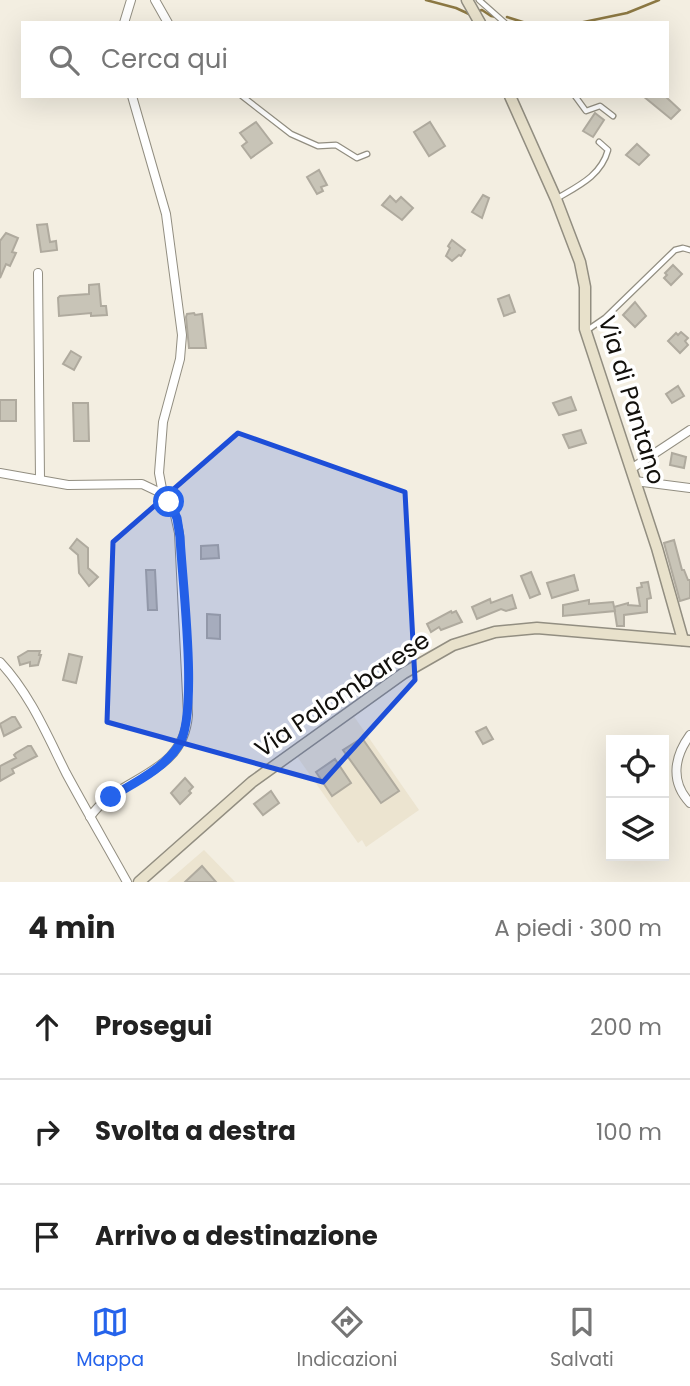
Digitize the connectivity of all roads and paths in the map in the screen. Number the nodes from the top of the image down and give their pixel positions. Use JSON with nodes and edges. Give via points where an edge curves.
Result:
{"nodes":[{"id":1,"x":131,"y":0,"type":"edge"},
{"id":2,"x":155,"y":0,"type":"edge"},
{"id":3,"x":468,"y":0,"type":"edge"},
{"id":4,"x":479,"y":0,"type":"edge"},
{"id":5,"x":125,"y":21,"type":"edge"},
{"id":6,"x":167,"y":21,"type":"edge"},
{"id":7,"x":479,"y":21,"type":"edge"},
{"id":8,"x":503,"y":21,"type":"edge"},
{"id":9,"x":133,"y":98,"type":"edge"},
{"id":10,"x":245,"y":98,"type":"edge"},
{"id":11,"x":511,"y":98,"type":"edge"},
{"id":12,"x":576,"y":98,"type":"edge"},
{"id":13,"x":613,"y":116,"type":"dead end"},
{"id":14,"x":599,"y":142,"type":"dead end"},
{"id":15,"x":367,"y":154,"type":"dead end"},
{"id":16,"x":556,"y":199,"type":"junction"},
{"id":17,"x":690,"y":250,"type":"edge"},
{"id":18,"x":38,"y":273,"type":"dead end"},
{"id":19,"x":585,"y":332,"type":"junction"},
{"id":20,"x":690,"y":430,"type":"edge"},
{"id":21,"x":631,"y":469,"type":"junction"},
{"id":22,"x":0,"y":473,"type":"edge"},
{"id":23,"x":40,"y":480,"type":"junction"},
{"id":24,"x":635,"y":481,"type":"junction"},
{"id":25,"x":690,"y":488,"type":"edge"},
{"id":26,"x":163,"y":494,"type":"junction"},
{"id":27,"x":687,"y":640,"type":"edge"},
{"id":28,"x":0,"y":662,"type":"edge"},
{"id":29,"x":690,"y":735,"type":"edge"},
{"id":30,"x":690,"y":803,"type":"edge"},
{"id":31,"x":90,"y":817,"type":"junction"},
{"id":32,"x":127,"y":882,"type":"edge"},
{"id":33,"x":139,"y":882,"type":"edge"}],
"edges":[{"from":1,"to":5,"type":"street"},
{"from":2,"to":6,"type":"street"},
{"from":3,"to":7,"type":"main road"},
{"from":4,"to":8,"type":"lane"},
{"from":9,"to":26,"type":"street","via":[[166,214],[182,335],[161,438]]},
{"from":10,"to":15,"type":"lane","via":[[291,134],[318,146],[336,145],[354,157]]},
{"from":11,"to":16,"type":"main road","name":"Via di Pantano"},
{"from":12,"to":13,"type":"lane","via":[[586,111],[600,106]]},
{"from":14,"to":16,"type":"lane","via":[[608,150],[601,167]]},
{"from":16,"to":19,"type":"main road","name":"Via di Pantano","via":[[583,274]]},
{"from":17,"to":19,"type":"lane","via":[[675,250]]},
{"from":18,"to":23,"type":"street"},
{"from":19,"to":21,"type":"main road","name":"Via di Pantano"},
{"from":20,"to":21,"type":"street"},
{"from":21,"to":24,"type":"main road","name":"Via di Pantano"},
{"from":22,"to":23,"type":"street"},
{"from":23,"to":26,"type":"street","via":[[71,485],[142,484]]},
{"from":24,"to":25,"type":"street"},
{"from":24,"to":27,"type":"main road","name":"Via di Pantano"},
{"from":26,"to":31,"type":"street","via":[[174,511],[179,533],[187,724],[170,757],[103,802]]},
{"from":27,"to":33,"type":"main road","name":"Via Palombarese","via":[[537,628],[501,631],[453,645],[404,673],[252,782]]},
{"from":28,"to":31,"type":"street","via":[[31,704]]},
{"from":29,"to":30,"type":"street","via":[[679,754],[676,772]]},
{"from":31,"to":32,"type":"street"}]}
